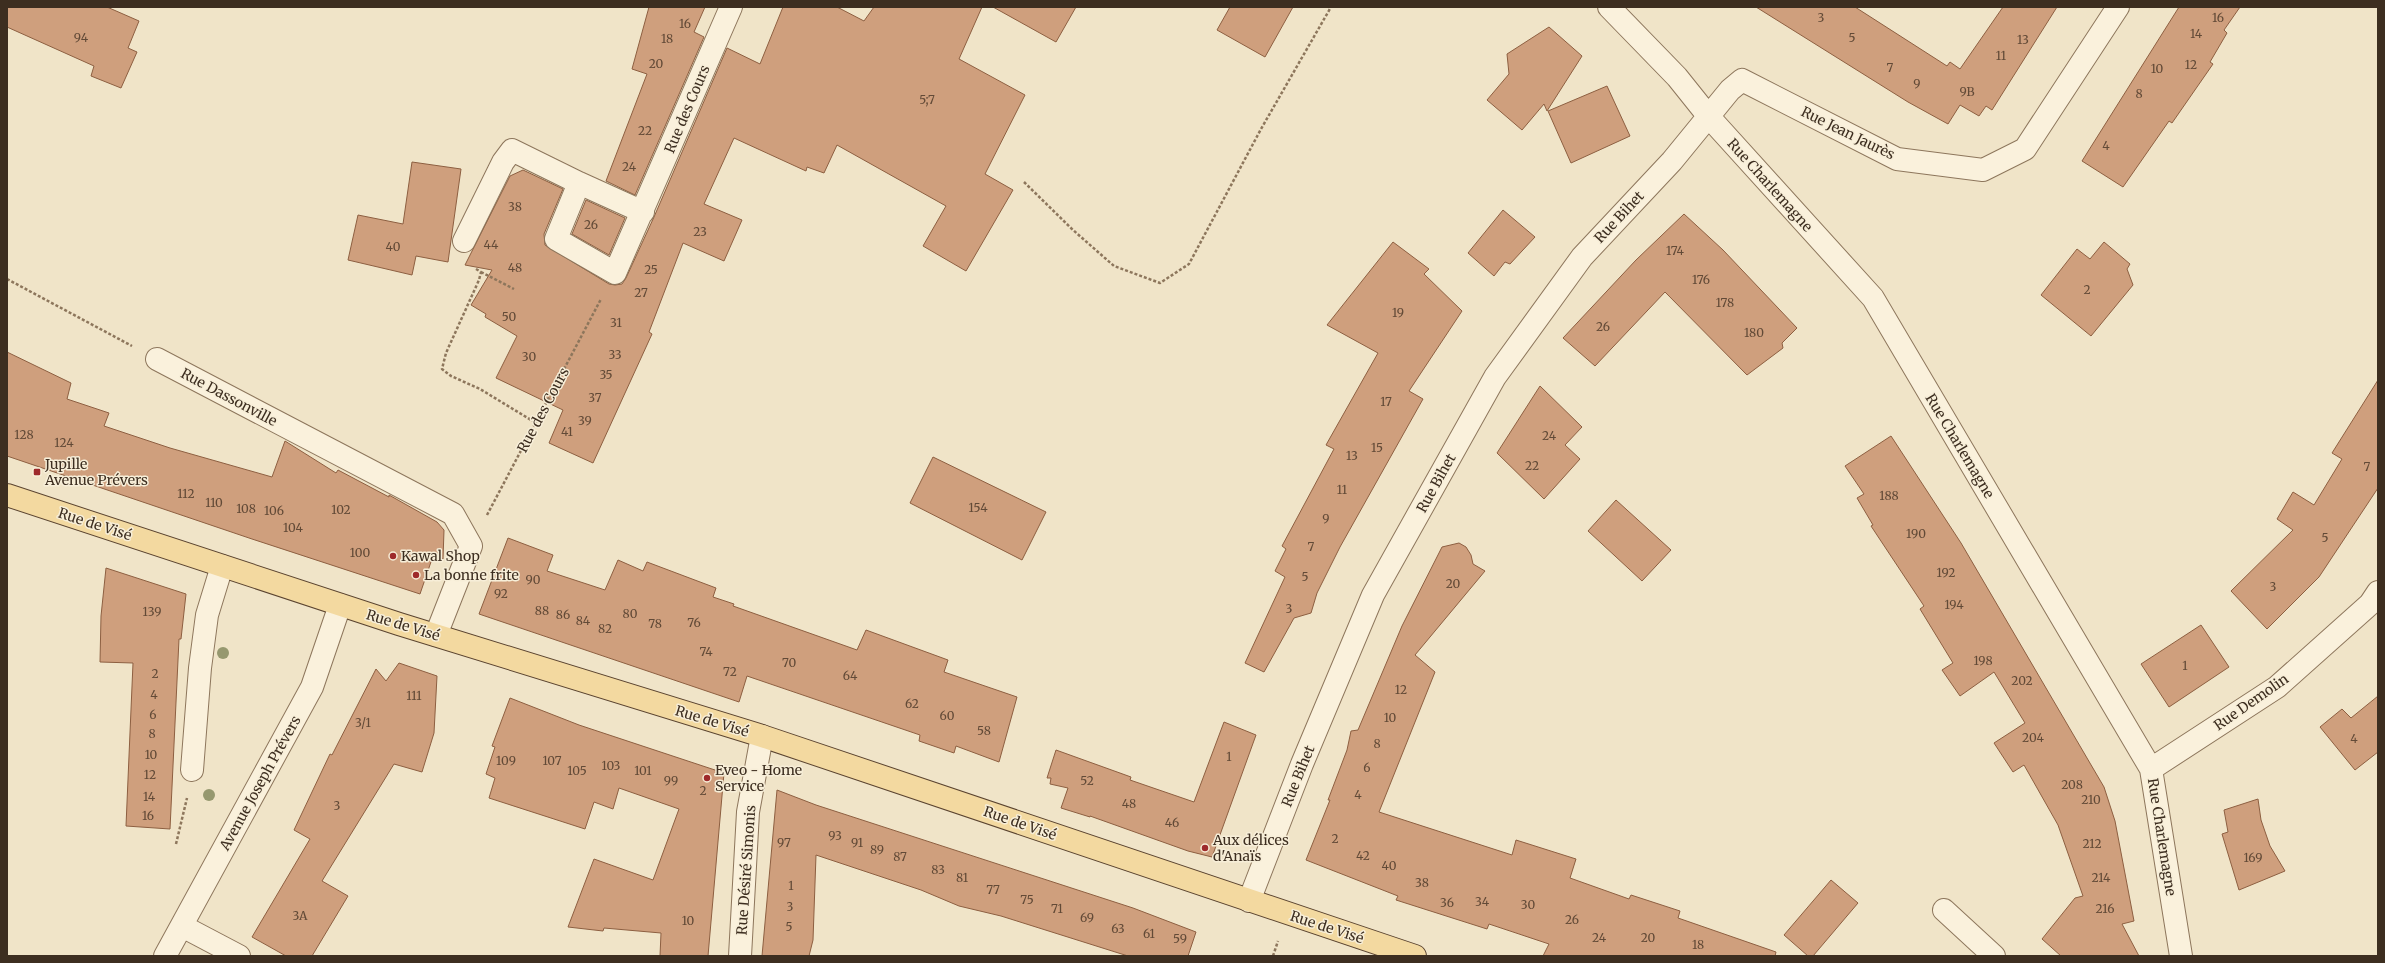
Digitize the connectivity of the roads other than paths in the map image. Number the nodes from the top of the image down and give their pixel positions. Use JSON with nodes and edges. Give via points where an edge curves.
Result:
{"nodes":[{"id":1,"x":731,"y":7,"type":"edge"},
{"id":2,"x":1609,"y":7,"type":"edge"},
{"id":3,"x":2118,"y":7,"type":"edge"},
{"id":4,"x":1709,"y":117,"type":"junction"},
{"id":5,"x":579,"y":184,"type":"junction"},
{"id":6,"x":643,"y":212,"type":"junction"},
{"id":7,"x":464,"y":241,"type":"road end"},
{"id":8,"x":157,"y":359,"type":"road end"},
{"id":9,"x":7,"y":495,"type":"edge"},
{"id":10,"x":222,"y":566,"type":"junction"},
{"id":11,"x":2378,"y":592,"type":"edge"},
{"id":12,"x":340,"y":605,"type":"junction"},
{"id":13,"x":436,"y":635,"type":"junction"},
{"id":14,"x":762,"y":736,"type":"junction"},
{"id":15,"x":2151,"y":769,"type":"junction"},
{"id":16,"x":192,"y":770,"type":"dead end"},
{"id":17,"x":1249,"y":901,"type":"junction"},
{"id":18,"x":1944,"y":910,"type":"dead end"},
{"id":19,"x":182,"y":926,"type":"junction"},
{"id":20,"x":165,"y":956,"type":"edge"},
{"id":21,"x":239,"y":956,"type":"edge"},
{"id":22,"x":740,"y":956,"type":"edge"},
{"id":23,"x":1415,"y":956,"type":"edge"},
{"id":24,"x":1994,"y":956,"type":"edge"},
{"id":25,"x":2181,"y":956,"type":"edge"}],
"edges":[{"from":1,"to":6,"type":"street","name":"Rue des Cours"},
{"from":2,"to":4,"type":"street","name":"Rue Charlemagne","via":[[1678,77]]},
{"from":3,"to":4,"type":"street","name":"Rue Jean Jaurès","via":[[2025,150],[1983,170],[1897,159],[1742,80],[1730,90]]},
{"from":4,"to":15,"type":"street","name":"Rue Charlemagne","via":[[1873,298]]},
{"from":4,"to":17,"type":"street","name":"Rue Bihet","via":[[1582,257],[1495,377],[1373,595],[1302,764]]},
{"from":5,"to":6,"type":"street"},
{"from":5,"to":6,"type":"street","name":"Rue des Cours","via":[[556,239],[615,273]]},
{"from":5,"to":7,"type":"street","via":[[512,150],[503,162]]},
{"from":8,"to":13,"type":"street","name":"Rue Dassonville","via":[[453,514],[471,546]]},
{"from":9,"to":10,"type":"main road","name":"Rue de Visé"},
{"from":10,"to":12,"type":"main road","name":"Rue de Visé"},
{"from":10,"to":16,"type":"street","via":[[208,615],[200,668]]},
{"from":11,"to":15,"type":"street","name":"Rue Demolin","via":[[2370,604],[2277,687]]},
{"from":12,"to":13,"type":"main road","name":"Rue de Visé"},
{"from":12,"to":19,"type":"street","name":"Avenue Joseph Prévers","via":[[312,687]]},
{"from":13,"to":14,"type":"main road","name":"Rue de Visé"},
{"from":14,"to":17,"type":"main road","name":"Rue de Visé"},
{"from":14,"to":22,"type":"street","name":"Rue Désiré Simonis","via":[[748,812]]},
{"from":15,"to":25,"type":"street","name":"Rue Charlemagne"},
{"from":17,"to":23,"type":"main road","name":"Rue de Visé"},
{"from":18,"to":24,"type":"street"},
{"from":19,"to":20,"type":"street","name":"Avenue Joseph Prévers"},
{"from":19,"to":21,"type":"street"}]}
